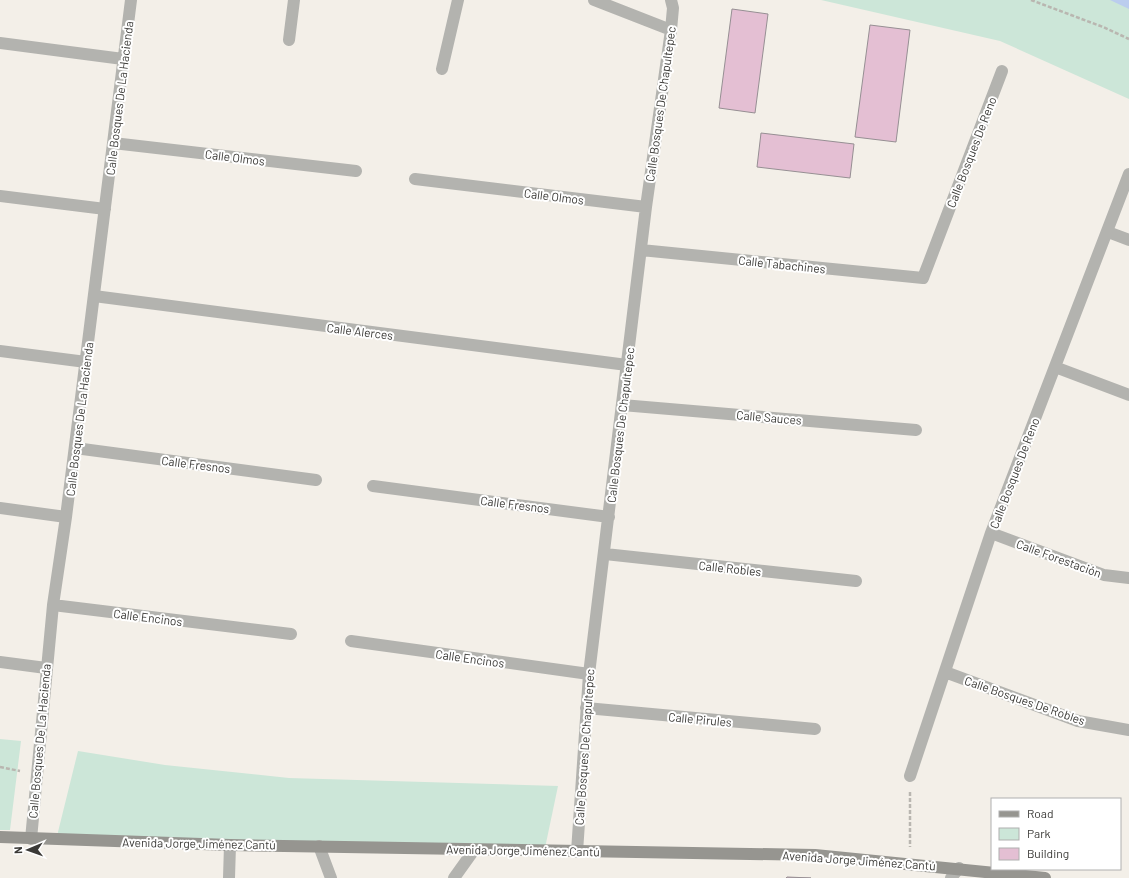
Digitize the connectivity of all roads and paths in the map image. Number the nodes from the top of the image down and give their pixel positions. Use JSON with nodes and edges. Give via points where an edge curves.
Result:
{"nodes":[{"id":1,"x":131,"y":0,"type":"edge"},
{"id":2,"x":294,"y":0,"type":"edge"},
{"id":3,"x":458,"y":0,"type":"edge"},
{"id":4,"x":594,"y":0,"type":"edge"},
{"id":5,"x":671,"y":0,"type":"edge"},
{"id":6,"x":1031,"y":0,"type":"edge"},
{"id":7,"x":671,"y":30,"type":"junction"},
{"id":8,"x":1129,"y":39,"type":"edge"},
{"id":9,"x":289,"y":40,"type":"dead end"},
{"id":10,"x":0,"y":44,"type":"edge"},
{"id":11,"x":123,"y":59,"type":"junction"},
{"id":12,"x":442,"y":69,"type":"dead end"},
{"id":13,"x":1002,"y":71,"type":"dead end"},
{"id":14,"x":113,"y":142,"type":"junction"},
{"id":15,"x":356,"y":171,"type":"dead end"},
{"id":16,"x":1129,"y":174,"type":"edge"},
{"id":17,"x":415,"y":179,"type":"dead end"},
{"id":18,"x":0,"y":196,"type":"edge"},
{"id":19,"x":646,"y":207,"type":"junction"},
{"id":20,"x":104,"y":210,"type":"junction"},
{"id":21,"x":1108,"y":232,"type":"junction"},
{"id":22,"x":1129,"y":240,"type":"edge"},
{"id":23,"x":641,"y":250,"type":"junction"},
{"id":24,"x":923,"y":278,"type":"joint"},
{"id":25,"x":94,"y":296,"type":"junction"},
{"id":26,"x":0,"y":351,"type":"edge"},
{"id":27,"x":86,"y":362,"type":"junction"},
{"id":28,"x":627,"y":365,"type":"junction"},
{"id":29,"x":1055,"y":367,"type":"junction"},
{"id":30,"x":1129,"y":395,"type":"edge"},
{"id":31,"x":622,"y":405,"type":"junction"},
{"id":32,"x":916,"y":430,"type":"dead end"},
{"id":33,"x":75,"y":448,"type":"junction"},
{"id":34,"x":316,"y":480,"type":"dead end"},
{"id":35,"x":373,"y":486,"type":"dead end"},
{"id":36,"x":0,"y":508,"type":"edge"},
{"id":37,"x":66,"y":516,"type":"junction"},
{"id":38,"x":609,"y":517,"type":"junction"},
{"id":39,"x":991,"y":533,"type":"junction"},
{"id":40,"x":605,"y":554,"type":"junction"},
{"id":41,"x":1129,"y":578,"type":"edge"},
{"id":42,"x":856,"y":582,"type":"dead end"},
{"id":43,"x":53,"y":605,"type":"junction"},
{"id":44,"x":291,"y":634,"type":"dead end"},
{"id":45,"x":351,"y":641,"type":"dead end"},
{"id":46,"x":0,"y":662,"type":"edge"},
{"id":47,"x":46,"y":668,"type":"junction"},
{"id":48,"x":945,"y":672,"type":"junction"},
{"id":49,"x":589,"y":674,"type":"junction"},
{"id":50,"x":586,"y":708,"type":"junction"},
{"id":51,"x":815,"y":729,"type":"dead end"},
{"id":52,"x":1129,"y":730,"type":"edge"},
{"id":53,"x":910,"y":776,"type":"joint"},
{"id":54,"x":0,"y":837,"type":"edge"},
{"id":55,"x":31,"y":839,"type":"junction"},
{"id":56,"x":230,"y":844,"type":"junction"},
{"id":57,"x":319,"y":846,"type":"junction"},
{"id":58,"x":474,"y":850,"type":"junction"},
{"id":59,"x":576,"y":852,"type":"junction"},
{"id":60,"x":910,"y":863,"type":"junction"},
{"id":61,"x":959,"y":868,"type":"junction"},
{"id":62,"x":1017,"y":877,"type":"edge"},
{"id":63,"x":229,"y":878,"type":"edge"},
{"id":64,"x":331,"y":878,"type":"edge"},
{"id":65,"x":454,"y":878,"type":"edge"},
{"id":66,"x":951,"y":878,"type":"edge"},
{"id":67,"x":1045,"y":878,"type":"edge"}],
"edges":[{"from":1,"to":11,"type":"street","name":"Calle Bosques De La Hacienda"},
{"from":2,"to":9,"type":"street"},
{"from":3,"to":12,"type":"street"},
{"from":4,"to":7,"type":"street"},
{"from":5,"to":7,"type":"street","name":"Calle Bosques De Chapultepec"},
{"from":6,"to":8,"type":"path"},
{"from":7,"to":19,"type":"street","name":"Calle Bosques De Chapultepec"},
{"from":10,"to":11,"type":"street"},
{"from":11,"to":14,"type":"street","name":"Calle Bosques De La Hacienda"},
{"from":13,"to":24,"type":"street","name":"Calle Bosques De Reno"},
{"from":14,"to":15,"type":"street","name":"Calle Olmos"},
{"from":14,"to":20,"type":"street","name":"Calle Bosques De La Hacienda"},
{"from":16,"to":21,"type":"street","name":"Calle Bosques De Reno"},
{"from":17,"to":19,"type":"street","name":"Calle Olmos"},
{"from":18,"to":20,"type":"street"},
{"from":19,"to":23,"type":"street","name":"Calle Bosques De Chapultepec"},
{"from":20,"to":25,"type":"street","name":"Calle Bosques De La Hacienda"},
{"from":21,"to":22,"type":"street"},
{"from":21,"to":29,"type":"street","name":"Calle Bosques De Reno"},
{"from":23,"to":24,"type":"street","name":"Calle Tabachines"},
{"from":23,"to":28,"type":"street","name":"Calle Bosques De Chapultepec"},
{"from":25,"to":27,"type":"street","name":"Calle Bosques De La Hacienda"},
{"from":25,"to":28,"type":"street","name":"Calle Alerces"},
{"from":26,"to":27,"type":"street"},
{"from":27,"to":33,"type":"street","name":"Calle Bosques De La Hacienda"},
{"from":28,"to":31,"type":"street","name":"Calle Bosques De Chapultepec"},
{"from":29,"to":30,"type":"street"},
{"from":29,"to":39,"type":"street","name":"Calle Bosques De Reno"},
{"from":31,"to":32,"type":"street","name":"Calle Sauces"},
{"from":31,"to":38,"type":"street","name":"Calle Bosques De Chapultepec"},
{"from":33,"to":34,"type":"street","name":"Calle Fresnos"},
{"from":33,"to":37,"type":"street","name":"Calle Bosques De La Hacienda"},
{"from":35,"to":38,"type":"street","name":"Calle Fresnos"},
{"from":36,"to":37,"type":"street"},
{"from":37,"to":43,"type":"street","name":"Calle Bosques De La Hacienda"},
{"from":38,"to":40,"type":"street","name":"Calle Bosques De Chapultepec"},
{"from":39,"to":41,"type":"street","name":"Calle Forestación","via":[[1104,575]]},
{"from":39,"to":48,"type":"street","name":"Calle Bosques De Reno"},
{"from":40,"to":42,"type":"street","name":"Calle Robles"},
{"from":40,"to":49,"type":"street","name":"Calle Bosques De Chapultepec"},
{"from":43,"to":44,"type":"street","name":"Calle Encinos"},
{"from":43,"to":47,"type":"street","name":"Calle Bosques De La Hacienda"},
{"from":45,"to":49,"type":"street","name":"Calle Encinos"},
{"from":46,"to":47,"type":"street"},
{"from":47,"to":55,"type":"street","name":"Calle Bosques De La Hacienda"},
{"from":48,"to":52,"type":"street","name":"Calle Bosques De Robles","via":[[1078,721]]},
{"from":48,"to":53,"type":"street","name":"Calle Bosques De Reno"},
{"from":49,"to":50,"type":"street","name":"Calle Bosques De Chapultepec"},
{"from":50,"to":51,"type":"street","name":"Calle Pirules"},
{"from":50,"to":59,"type":"street","name":"Calle Bosques De Chapultepec"},
{"from":53,"to":60,"type":"path"},
{"from":54,"to":55,"type":"main road","name":"Avenida Jorge Jiménez Cantú"},
{"from":55,"to":56,"type":"main road","name":"Avenida Jorge Jiménez Cantú"},
{"from":56,"to":57,"type":"main road","name":"Avenida Jorge Jiménez Cantú"},
{"from":56,"to":63,"type":"street"},
{"from":57,"to":58,"type":"main road","name":"Avenida Jorge Jiménez Cantú"},
{"from":57,"to":64,"type":"street"},
{"from":58,"to":59,"type":"main road","name":"Avenida Jorge Jiménez Cantú"},
{"from":58,"to":65,"type":"street"},
{"from":59,"to":60,"type":"main road","name":"Avenida Jorge Jiménez Cantú","via":[[815,855]]},
{"from":60,"to":61,"type":"main road","name":"Avenida Jorge Jiménez Cantú"},
{"from":61,"to":62,"type":"main road","name":"Avenida Jorge Jiménez Cantú"},
{"from":61,"to":66,"type":"street"},
{"from":62,"to":67,"type":"main road","name":"Avenida Jorge Jiménez Cantú"}]}
